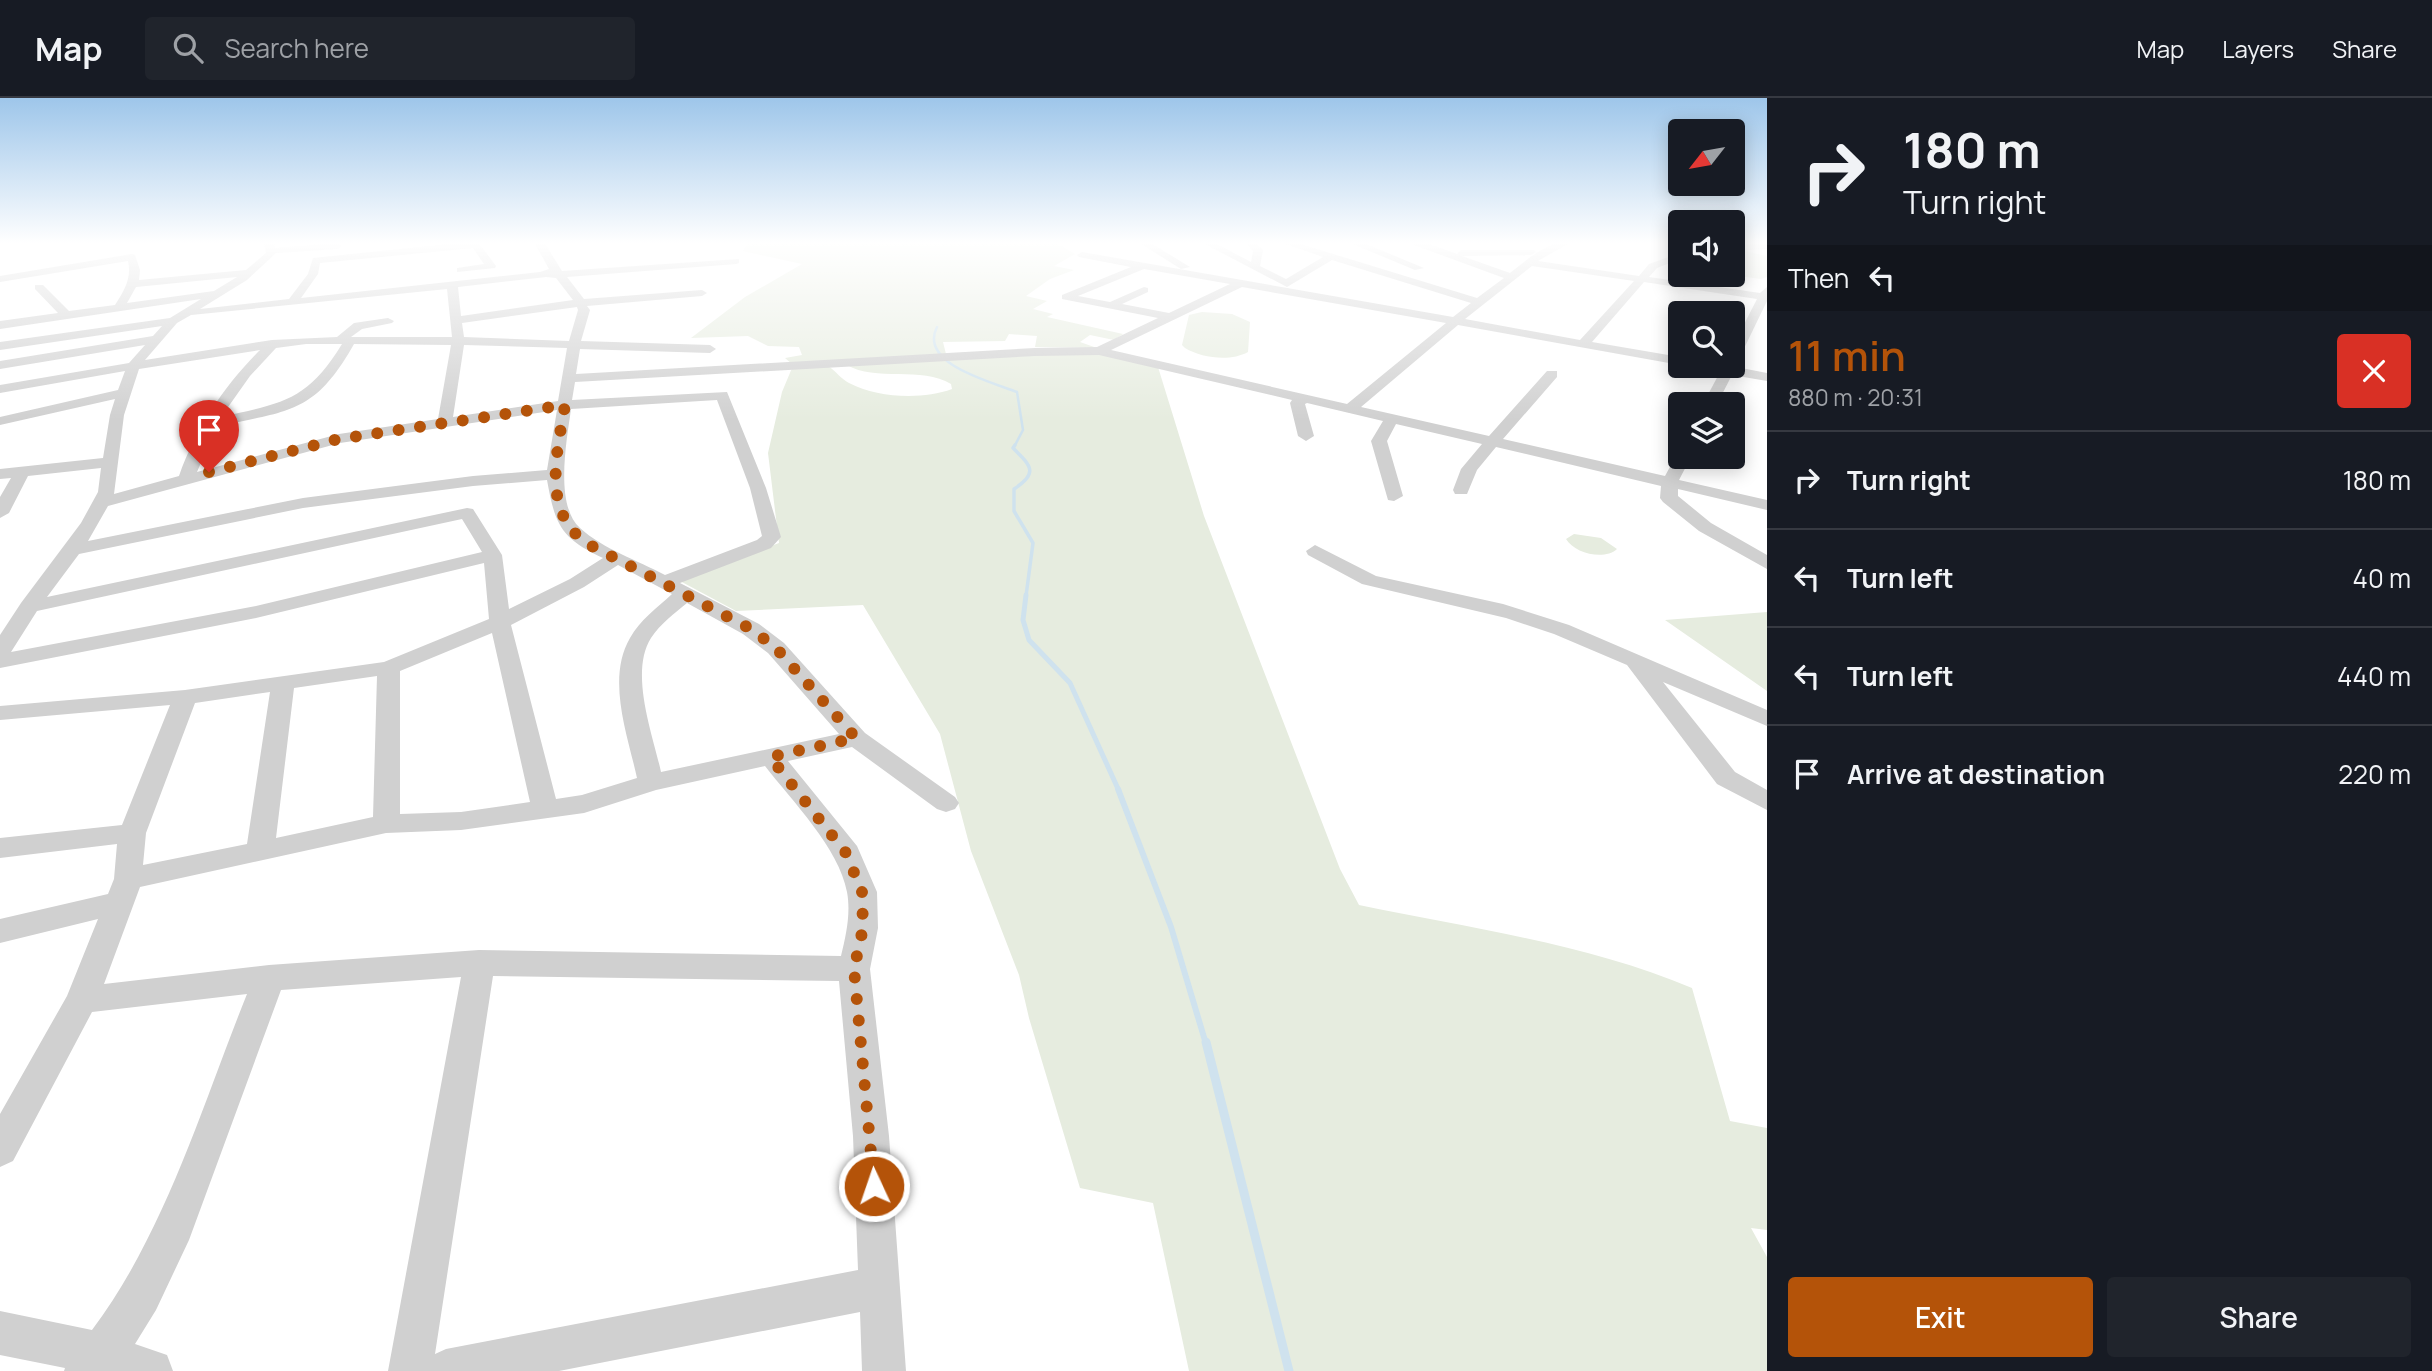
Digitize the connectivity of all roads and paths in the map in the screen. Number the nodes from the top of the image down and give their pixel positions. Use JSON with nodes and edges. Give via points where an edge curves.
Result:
{"nodes":[{"id":1,"x":53,"y":301,"type":"edge"},
{"id":2,"x":122,"y":301,"type":"edge"},
{"id":3,"x":155,"y":301,"type":"edge"},
{"id":4,"x":206,"y":301,"type":"edge"},
{"id":5,"x":291,"y":301,"type":"edge"},
{"id":6,"x":454,"y":301,"type":"edge"},
{"id":7,"x":601,"y":301,"type":"edge"},
{"id":8,"x":1090,"y":301,"type":"edge"},
{"id":9,"x":1120,"y":301,"type":"edge"},
{"id":10,"x":1203,"y":301,"type":"edge"},
{"id":11,"x":1346,"y":301,"type":"edge"},
{"id":12,"x":1480,"y":301,"type":"edge"},
{"id":13,"x":1620,"y":301,"type":"edge"},
{"id":14,"x":1763,"y":301,"type":"edge"},
{"id":15,"x":582,"y":303,"type":"junction"},
{"id":16,"x":1417,"y":305,"type":"dead end"},
{"id":17,"x":120,"y":306,"type":"junction"},
{"id":18,"x":1111,"y":306,"type":"junction"},
{"id":19,"x":1405,"y":312,"type":"junction"},
{"id":20,"x":66,"y":315,"type":"junction"},
{"id":21,"x":597,"y":316,"type":"dead end"},
{"id":22,"x":583,"y":317,"type":"junction"},
{"id":23,"x":1170,"y":317,"type":"junction"},
{"id":24,"x":179,"y":318,"type":"junction"},
{"id":25,"x":456,"y":320,"type":"junction"},
{"id":26,"x":388,"y":321,"type":"dead end"},
{"id":27,"x":1456,"y":321,"type":"junction"},
{"id":28,"x":0,"y":325,"type":"edge"},
{"id":29,"x":1745,"y":336,"type":"edge"},
{"id":30,"x":345,"y":340,"type":"junction"},
{"id":31,"x":458,"y":341,"type":"junction"},
{"id":32,"x":272,"y":344,"type":"junction"},
{"id":33,"x":574,"y":344,"type":"junction"},
{"id":34,"x":1583,"y":344,"type":"junction"},
{"id":35,"x":153,"y":345,"type":"junction"},
{"id":36,"x":0,"y":346,"type":"edge"},
{"id":37,"x":710,"y":349,"type":"dead end"},
{"id":38,"x":1099,"y":351,"type":"junction"},
{"id":39,"x":1668,"y":359,"type":"edge"},
{"id":40,"x":0,"y":365,"type":"edge"},
{"id":41,"x":133,"y":366,"type":"junction"},
{"id":42,"x":1745,"y":370,"type":"edge"},
{"id":43,"x":1552,"y":374,"type":"dead end"},
{"id":44,"x":1767,"y":377,"type":"edge"},
{"id":45,"x":570,"y":378,"type":"junction"},
{"id":46,"x":0,"y":389,"type":"edge"},
{"id":47,"x":122,"y":393,"type":"junction"},
{"id":48,"x":1305,"y":398,"type":"junction"},
{"id":49,"x":565,"y":405,"type":"junction"},
{"id":50,"x":1350,"y":408,"type":"junction"},
{"id":51,"x":1392,"y":418,"type":"junction"},
{"id":52,"x":0,"y":421,"type":"edge"},
{"id":53,"x":445,"y":423,"type":"junction"},
{"id":54,"x":211,"y":424,"type":"junction"},
{"id":55,"x":1306,"y":436,"type":"dead end"},
{"id":56,"x":1494,"y":442,"type":"junction"},
{"id":57,"x":110,"y":462,"type":"junction"},
{"id":58,"x":1677,"y":469,"type":"edge"},
{"id":59,"x":22,"y":472,"type":"junction"},
{"id":60,"x":0,"y":474,"type":"edge"},
{"id":61,"x":554,"y":474,"type":"junction"},
{"id":62,"x":187,"y":478,"type":"junction"},
{"id":63,"x":1670,"y":482,"type":"junction"},
{"id":64,"x":1461,"y":490,"type":"dead end"},
{"id":65,"x":1394,"y":496,"type":"dead end"},
{"id":66,"x":102,"y":502,"type":"junction"},
{"id":67,"x":1767,"y":505,"type":"edge"},
{"id":68,"x":0,"y":513,"type":"edge"},
{"id":69,"x":76,"y":549,"type":"junction"},
{"id":70,"x":1315,"y":551,"type":"dead end"},
{"id":71,"x":493,"y":555,"type":"junction"},
{"id":72,"x":617,"y":557,"type":"junction"},
{"id":73,"x":1767,"y":563,"type":"edge"},
{"id":74,"x":663,"y":582,"type":"junction"},
{"id":75,"x":684,"y":594,"type":"junction"},
{"id":76,"x":28,"y":607,"type":"junction"},
{"id":77,"x":500,"y":622,"type":"junction"},
{"id":78,"x":0,"y":651,"type":"edge"},
{"id":79,"x":1633,"y":658,"type":"junction"},
{"id":80,"x":0,"y":661,"type":"edge"},
{"id":81,"x":389,"y":668,"type":"junction"},
{"id":82,"x":283,"y":684,"type":"junction"},
{"id":83,"x":185,"y":697,"type":"junction"},
{"id":84,"x":0,"y":713,"type":"edge"},
{"id":85,"x":1767,"y":719,"type":"edge"},
{"id":86,"x":856,"y":738,"type":"junction"},
{"id":87,"x":770,"y":757,"type":"junction"},
{"id":88,"x":651,"y":783,"type":"junction"},
{"id":89,"x":1767,"y":801,"type":"edge"},
{"id":90,"x":946,"y":803,"type":"dead end"},
{"id":91,"x":545,"y":808,"type":"junction"},
{"id":92,"x":386,"y":824,"type":"junction"},
{"id":93,"x":132,"y":833,"type":"junction"},
{"id":94,"x":0,"y":848,"type":"edge"},
{"id":95,"x":260,"y":850,"type":"junction"},
{"id":96,"x":123,"y":891,"type":"junction"},
{"id":97,"x":0,"y":931,"type":"edge"},
{"id":98,"x":479,"y":964,"type":"junction"},
{"id":99,"x":854,"y":969,"type":"junction"},
{"id":100,"x":269,"y":978,"type":"junction"},
{"id":101,"x":82,"y":1000,"type":"junction"},
{"id":102,"x":0,"y":1149,"type":"edge"},
{"id":103,"x":880,"y":1287,"type":"junction"},
{"id":104,"x":0,"y":1333,"type":"edge"},
{"id":105,"x":94,"y":1363,"type":"edge"},
{"id":106,"x":465,"y":1369,"type":"edge"},
{"id":107,"x":150,"y":1371,"type":"edge"},
{"id":108,"x":410,"y":1371,"type":"edge"},
{"id":109,"x":884,"y":1371,"type":"edge"}],
"edges":[{"from":1,"to":20,"type":"street"},
{"from":2,"to":17,"type":"street"},
{"from":3,"to":17,"type":"street"},
{"from":4,"to":24,"type":"street"},
{"from":5,"to":24,"type":"street","via":[[244,312]]},
{"from":6,"to":25,"type":"street"},
{"from":7,"to":15,"type":"street"},
{"from":8,"to":18,"type":"street"},
{"from":9,"to":18,"type":"street"},
{"from":10,"to":23,"type":"street"},
{"from":11,"to":19,"type":"street"},
{"from":12,"to":27,"type":"street"},
{"from":13,"to":34,"type":"street"},
{"from":14,"to":29,"type":"street"},
{"from":15,"to":22,"type":"street"},
{"from":15,"to":25,"type":"street"},
{"from":16,"to":19,"type":"street"},
{"from":17,"to":20,"type":"street"},
{"from":18,"to":23,"type":"street"},
{"from":19,"to":27,"type":"street"},
{"from":20,"to":28,"type":"street"},
{"from":21,"to":22,"type":"street"},
{"from":22,"to":33,"type":"street"},
{"from":23,"to":38,"type":"street"},
{"from":24,"to":35,"type":"street"},
{"from":24,"to":36,"type":"street"},
{"from":25,"to":31,"type":"street"},
{"from":26,"to":30,"type":"street","via":[[358,326]]},
{"from":27,"to":34,"type":"street"},
{"from":27,"to":50,"type":"street"},
{"from":30,"to":31,"type":"street"},
{"from":30,"to":32,"type":"street"},
{"from":30,"to":54,"type":"street","via":[[322,383],[312,392],[287,404]]},
{"from":31,"to":33,"type":"street"},
{"from":31,"to":53,"type":"street"},
{"from":32,"to":41,"type":"street","via":[[229,344]]},
{"from":32,"to":54,"type":"street","via":[[250,367]]},
{"from":33,"to":37,"type":"street"},
{"from":33,"to":45,"type":"street"},
{"from":34,"to":39,"type":"street"},
{"from":35,"to":40,"type":"street"},
{"from":35,"to":41,"type":"street"},
{"from":38,"to":45,"type":"street"},
{"from":38,"to":48,"type":"street"},
{"from":41,"to":46,"type":"street"},
{"from":41,"to":47,"type":"street"},
{"from":42,"to":44,"type":"street"},
{"from":43,"to":56,"type":"street"},
{"from":45,"to":49,"type":"street"},
{"from":47,"to":52,"type":"street"},
{"from":47,"to":57,"type":"street"},
{"from":48,"to":50,"type":"street"},
{"from":48,"to":55,"type":"street","via":[[1296,409]]},
{"from":49,"to":53,"type":"street"},
{"from":49,"to":61,"type":"street"},
{"from":49,"to":74,"type":"street","via":[[722,395],[772,537]]},
{"from":50,"to":51,"type":"street"},
{"from":51,"to":56,"type":"street"},
{"from":51,"to":65,"type":"street","via":[[1379,441]]},
{"from":53,"to":62,"type":"street","via":[[339,439]]},
{"from":54,"to":62,"type":"street","via":[[197,446]]},
{"from":56,"to":63,"type":"street"},
{"from":56,"to":64,"type":"street","via":[[1469,468]]},
{"from":57,"to":59,"type":"street"},
{"from":57,"to":66,"type":"street"},
{"from":58,"to":63,"type":"street"},
{"from":59,"to":60,"type":"street"},
{"from":59,"to":68,"type":"street"},
{"from":61,"to":69,"type":"street","via":[[303,503]]},
{"from":61,"to":72,"type":"street","via":[[562,516],[570,530]]},
{"from":62,"to":66,"type":"street"},
{"from":63,"to":67,"type":"street"},
{"from":63,"to":73,"type":"street","via":[[1667,495],[1681,509]]},
{"from":66,"to":69,"type":"street"},
{"from":69,"to":76,"type":"street"},
{"from":70,"to":79,"type":"street","via":[[1369,580],[1527,618]]},
{"from":71,"to":76,"type":"street","via":[[467,513]]},
{"from":71,"to":77,"type":"street"},
{"from":71,"to":80,"type":"street","via":[[244,615]]},
{"from":72,"to":74,"type":"street"},
{"from":72,"to":77,"type":"street"},
{"from":74,"to":75,"type":"street"},
{"from":75,"to":86,"type":"street","via":[[751,629],[776,648]]},
{"from":75,"to":88,"type":"street","via":[[639,639],[633,660],[631,688]]},
{"from":76,"to":78,"type":"street"},
{"from":77,"to":81,"type":"street"},
{"from":77,"to":91,"type":"street"},
{"from":79,"to":85,"type":"street"},
{"from":79,"to":89,"type":"street","via":[[1726,778]]},
{"from":81,"to":82,"type":"street"},
{"from":81,"to":92,"type":"street"},
{"from":82,"to":83,"type":"street"},
{"from":82,"to":95,"type":"street"},
{"from":83,"to":84,"type":"street"},
{"from":83,"to":93,"type":"street"},
{"from":86,"to":87,"type":"street"},
{"from":86,"to":90,"type":"street"},
{"from":87,"to":88,"type":"street"},
{"from":87,"to":99,"type":"street","via":[[846,853],[862,892],[863,928]]},
{"from":88,"to":91,"type":"street","via":[[584,804]]},
{"from":91,"to":92,"type":"street","via":[[461,821]]},
{"from":92,"to":95,"type":"street"},
{"from":93,"to":94,"type":"street"},
{"from":93,"to":96,"type":"street"},
{"from":95,"to":96,"type":"street"},
{"from":96,"to":97,"type":"street"},
{"from":96,"to":101,"type":"street"},
{"from":98,"to":99,"type":"street"},
{"from":98,"to":100,"type":"street"},
{"from":98,"to":108,"type":"street"},
{"from":99,"to":103,"type":"street"},
{"from":100,"to":101,"type":"street"},
{"from":100,"to":105,"type":"street","via":[[168,1245],[148,1288]]},
{"from":101,"to":102,"type":"street"},
{"from":103,"to":106,"type":"street"},
{"from":103,"to":109,"type":"street"},
{"from":104,"to":105,"type":"street"},
{"from":105,"to":107,"type":"street"}]}
